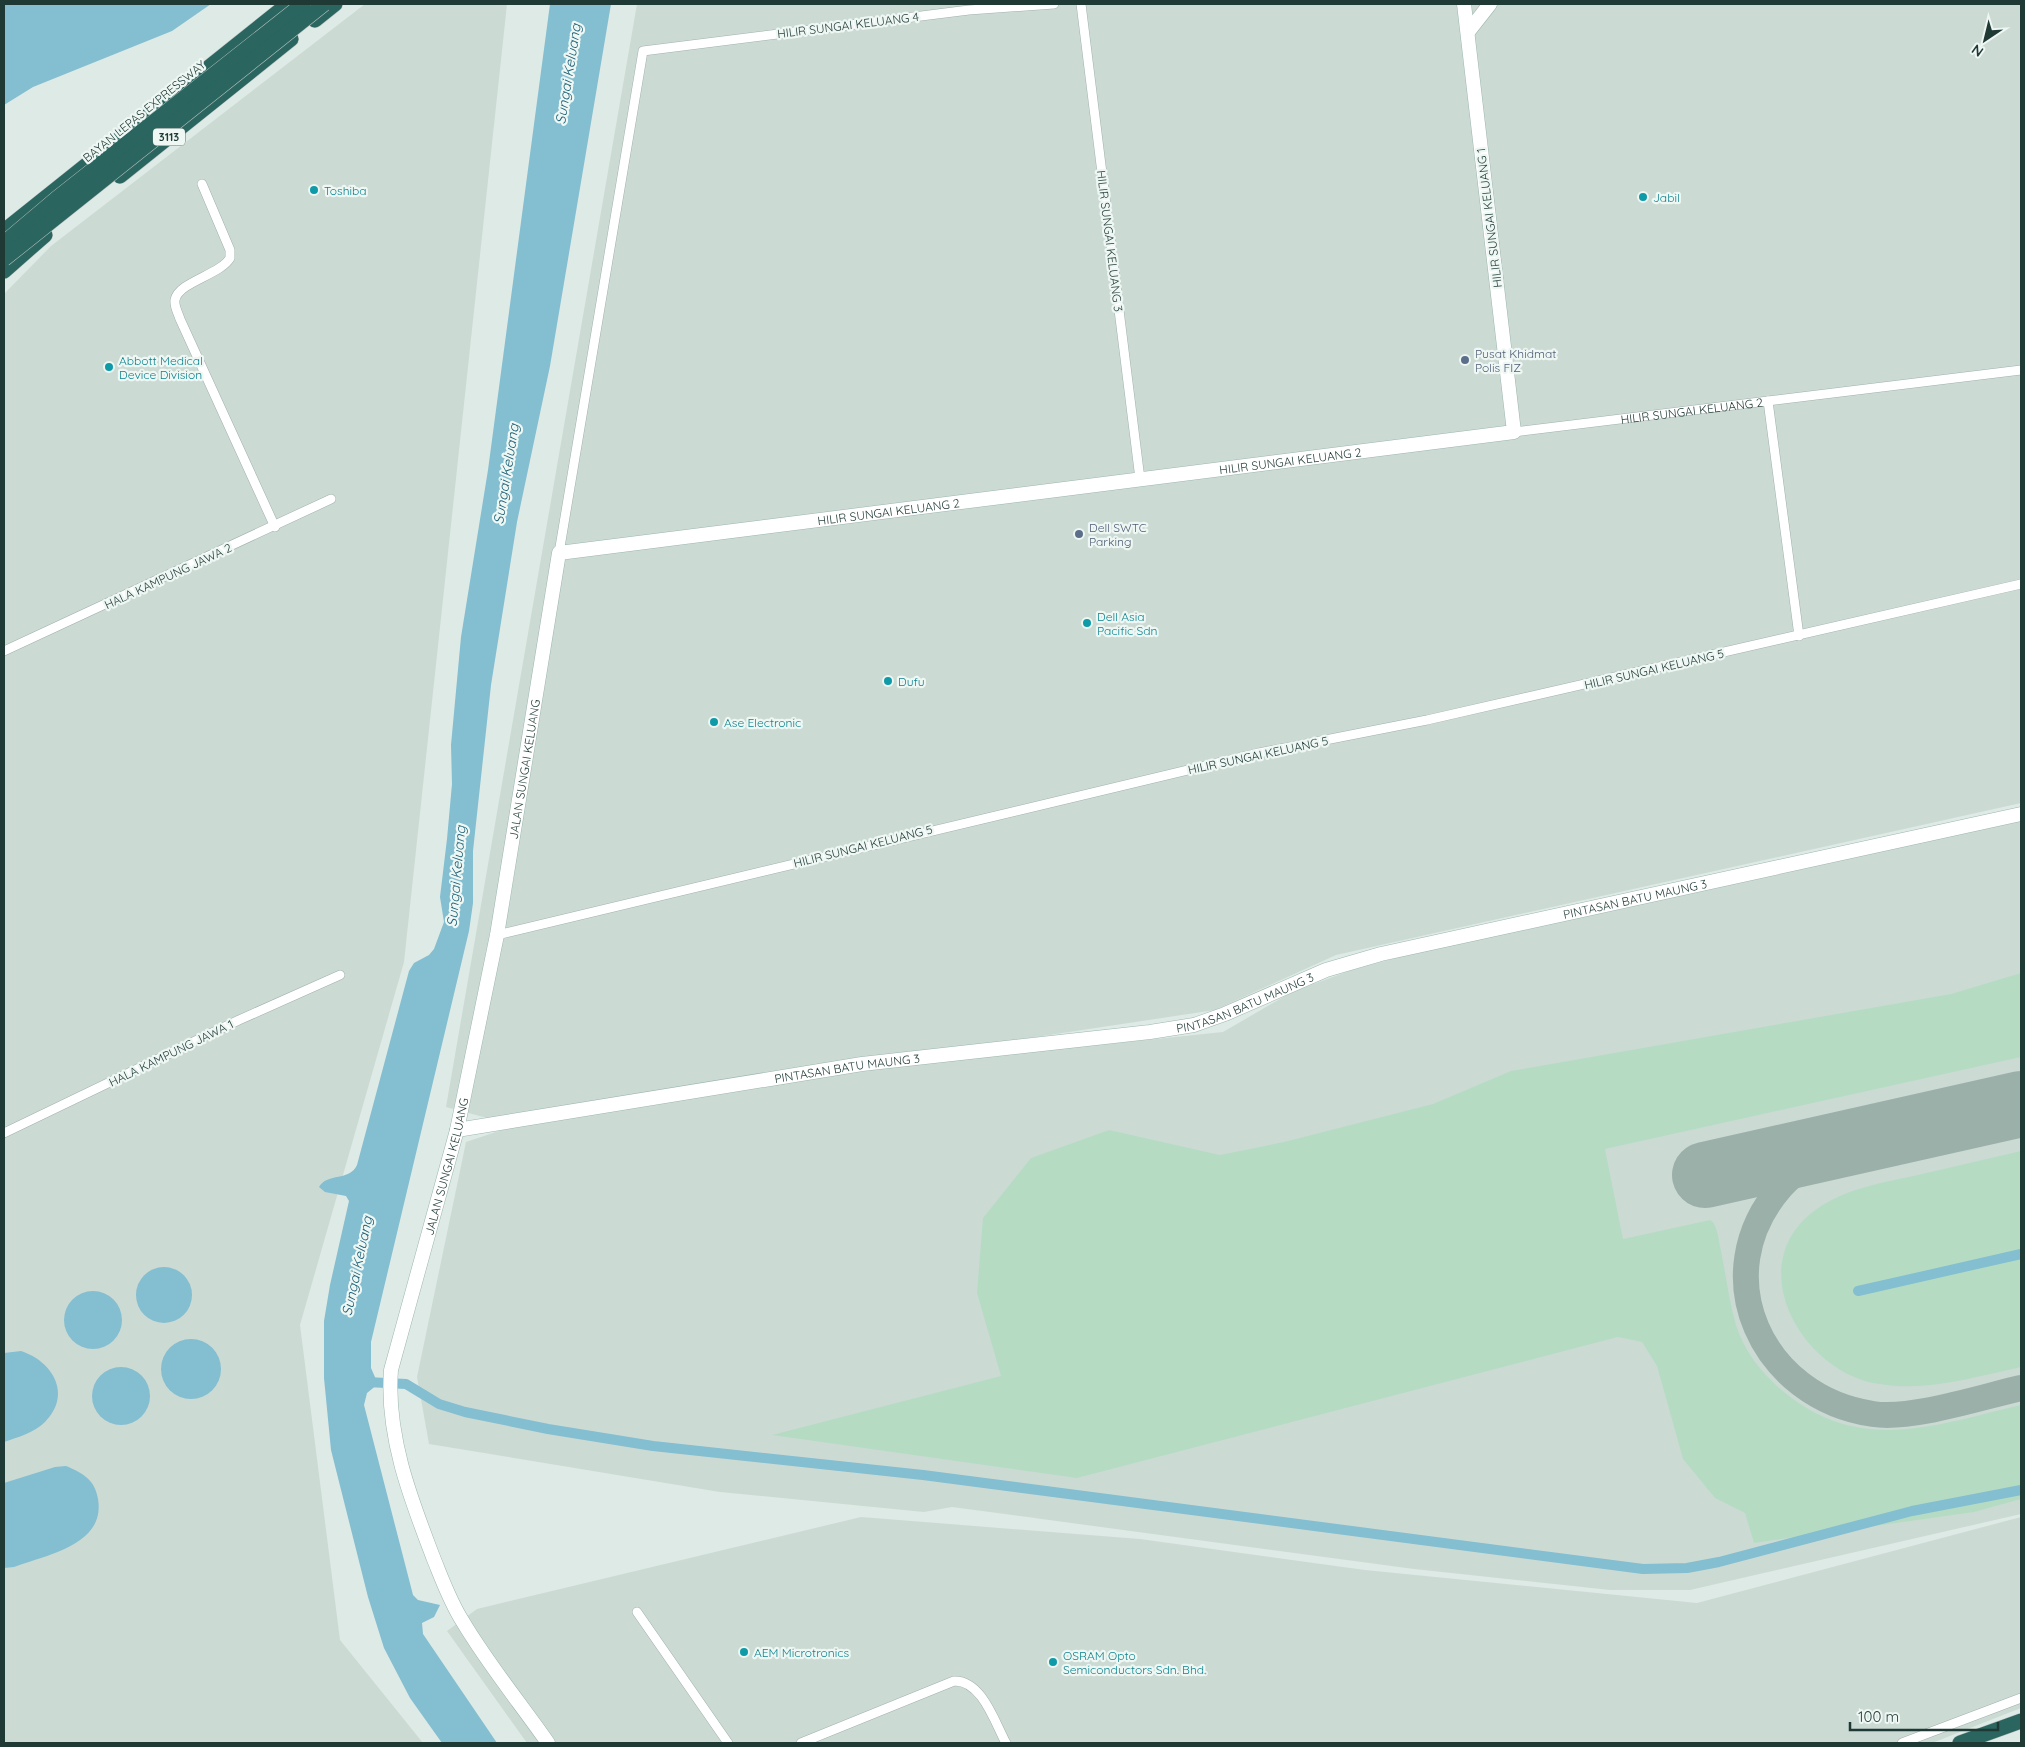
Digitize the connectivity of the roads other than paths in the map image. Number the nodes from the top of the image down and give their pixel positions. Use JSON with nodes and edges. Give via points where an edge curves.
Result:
{"nodes":[{"id":1,"x":288,"y":4,"type":"edge"},
{"id":2,"x":304,"y":4,"type":"edge"},
{"id":3,"x":324,"y":4,"type":"edge"},
{"id":4,"x":335,"y":4,"type":"edge"},
{"id":5,"x":1054,"y":4,"type":"edge"},
{"id":6,"x":1080,"y":4,"type":"edge"},
{"id":7,"x":1464,"y":4,"type":"edge"},
{"id":8,"x":1490,"y":4,"type":"edge"},
{"id":9,"x":1468,"y":32,"type":"junction"},
{"id":10,"x":202,"y":184,"type":"dead end"},
{"id":11,"x":20,"y":218,"type":"junction"},
{"id":12,"x":4,"y":231,"type":"edge"},
{"id":13,"x":40,"y":239,"type":"junction"},
{"id":14,"x":4,"y":243,"type":"edge"},
{"id":15,"x":4,"y":259,"type":"edge"},
{"id":16,"x":4,"y":271,"type":"edge"},
{"id":17,"x":2021,"y":370,"type":"edge"},
{"id":18,"x":1768,"y":402,"type":"junction"},
{"id":19,"x":1514,"y":432,"type":"junction"},
{"id":20,"x":1140,"y":479,"type":"junction"},
{"id":21,"x":331,"y":499,"type":"dead end"},
{"id":22,"x":275,"y":527,"type":"junction"},
{"id":23,"x":559,"y":553,"type":"junction"},
{"id":24,"x":2021,"y":584,"type":"edge"},
{"id":25,"x":1799,"y":636,"type":"junction"},
{"id":26,"x":4,"y":651,"type":"edge"},
{"id":27,"x":2021,"y":814,"type":"edge"},
{"id":28,"x":496,"y":935,"type":"junction"},
{"id":29,"x":340,"y":975,"type":"dead end"},
{"id":30,"x":458,"y":1130,"type":"junction"},
{"id":31,"x":4,"y":1133,"type":"edge"},
{"id":32,"x":637,"y":1612,"type":"dead end"},
{"id":33,"x":2021,"y":1698,"type":"edge"},
{"id":34,"x":2021,"y":1721,"type":"edge"},
{"id":35,"x":548,"y":1743,"type":"edge"},
{"id":36,"x":728,"y":1743,"type":"edge"},
{"id":37,"x":801,"y":1743,"type":"edge"},
{"id":38,"x":1006,"y":1743,"type":"edge"},
{"id":39,"x":1902,"y":1743,"type":"edge"},
{"id":40,"x":1960,"y":1743,"type":"edge"}],
"edges":[{"from":1,"to":11,"type":"highway","number":"3113"},
{"from":2,"to":14,"type":"highway","name":"BAYAN LEPAS EXPRESSWAY","number":"3113","bridge":true},
{"from":3,"to":15,"type":"highway","number":"3113","bridge":true},
{"from":4,"to":13,"type":"highway","number":"3113"},
{"from":5,"to":23,"type":"street","name":"HILIR SUNGAI KELUANG 4","via":[[969,10],[643,51]]},
{"from":6,"to":20,"type":"street","name":"HILIR SUNGAI KELUANG 3"},
{"from":7,"to":9,"type":"street","name":"HILIR SUNGAI KELUANG 1"},
{"from":8,"to":9,"type":"street"},
{"from":9,"to":19,"type":"street","name":"HILIR SUNGAI KELUANG 1"},
{"from":10,"to":22,"type":"street","via":[[230,250],[230,258],[221,268],[180,291],[175,304]]},
{"from":11,"to":12,"type":"highway","number":"3113"},
{"from":11,"to":13,"type":"highway","via":[[16,230],[20,236],[27,240]]},
{"from":13,"to":16,"type":"highway","number":"3113"},
{"from":17,"to":18,"type":"street","name":"HILIR SUNGAI KELUANG 2"},
{"from":18,"to":19,"type":"street","name":"HILIR SUNGAI KELUANG 2"},
{"from":18,"to":25,"type":"street"},
{"from":19,"to":20,"type":"street","name":"HILIR SUNGAI KELUANG 2"},
{"from":20,"to":23,"type":"street","name":"HILIR SUNGAI KELUANG 2"},
{"from":21,"to":22,"type":"street","name":"HALA KAMPUNG JAWA 2"},
{"from":22,"to":26,"type":"street","name":"HALA KAMPUNG JAWA 2"},
{"from":23,"to":28,"type":"street","name":"JALAN SUNGAI KELUANG"},
{"from":24,"to":25,"type":"street","name":"HILIR SUNGAI KELUANG 5"},
{"from":25,"to":28,"type":"street","name":"HILIR SUNGAI KELUANG 5","via":[[1427,720],[1240,758]]},
{"from":27,"to":30,"type":"street","name":"PINTASAN BATU MAUNG 3","via":[[1381,954],[1326,970],[1194,1025],[862,1064]]},
{"from":28,"to":30,"type":"street","name":"JALAN SUNGAI KELUANG"},
{"from":29,"to":31,"type":"street","name":"HALA KAMPUNG JAWA 1"},
{"from":30,"to":35,"type":"street","name":"JALAN SUNGAI KELUANG","via":[[391,1370],[390,1412],[416,1513],[462,1622]]},
{"from":32,"to":36,"type":"street"},
{"from":33,"to":39,"type":"street"},
{"from":34,"to":40,"type":"highway"},
{"from":37,"to":38,"type":"street","via":[[954,1681],[964,1681],[974,1688]]}]}
